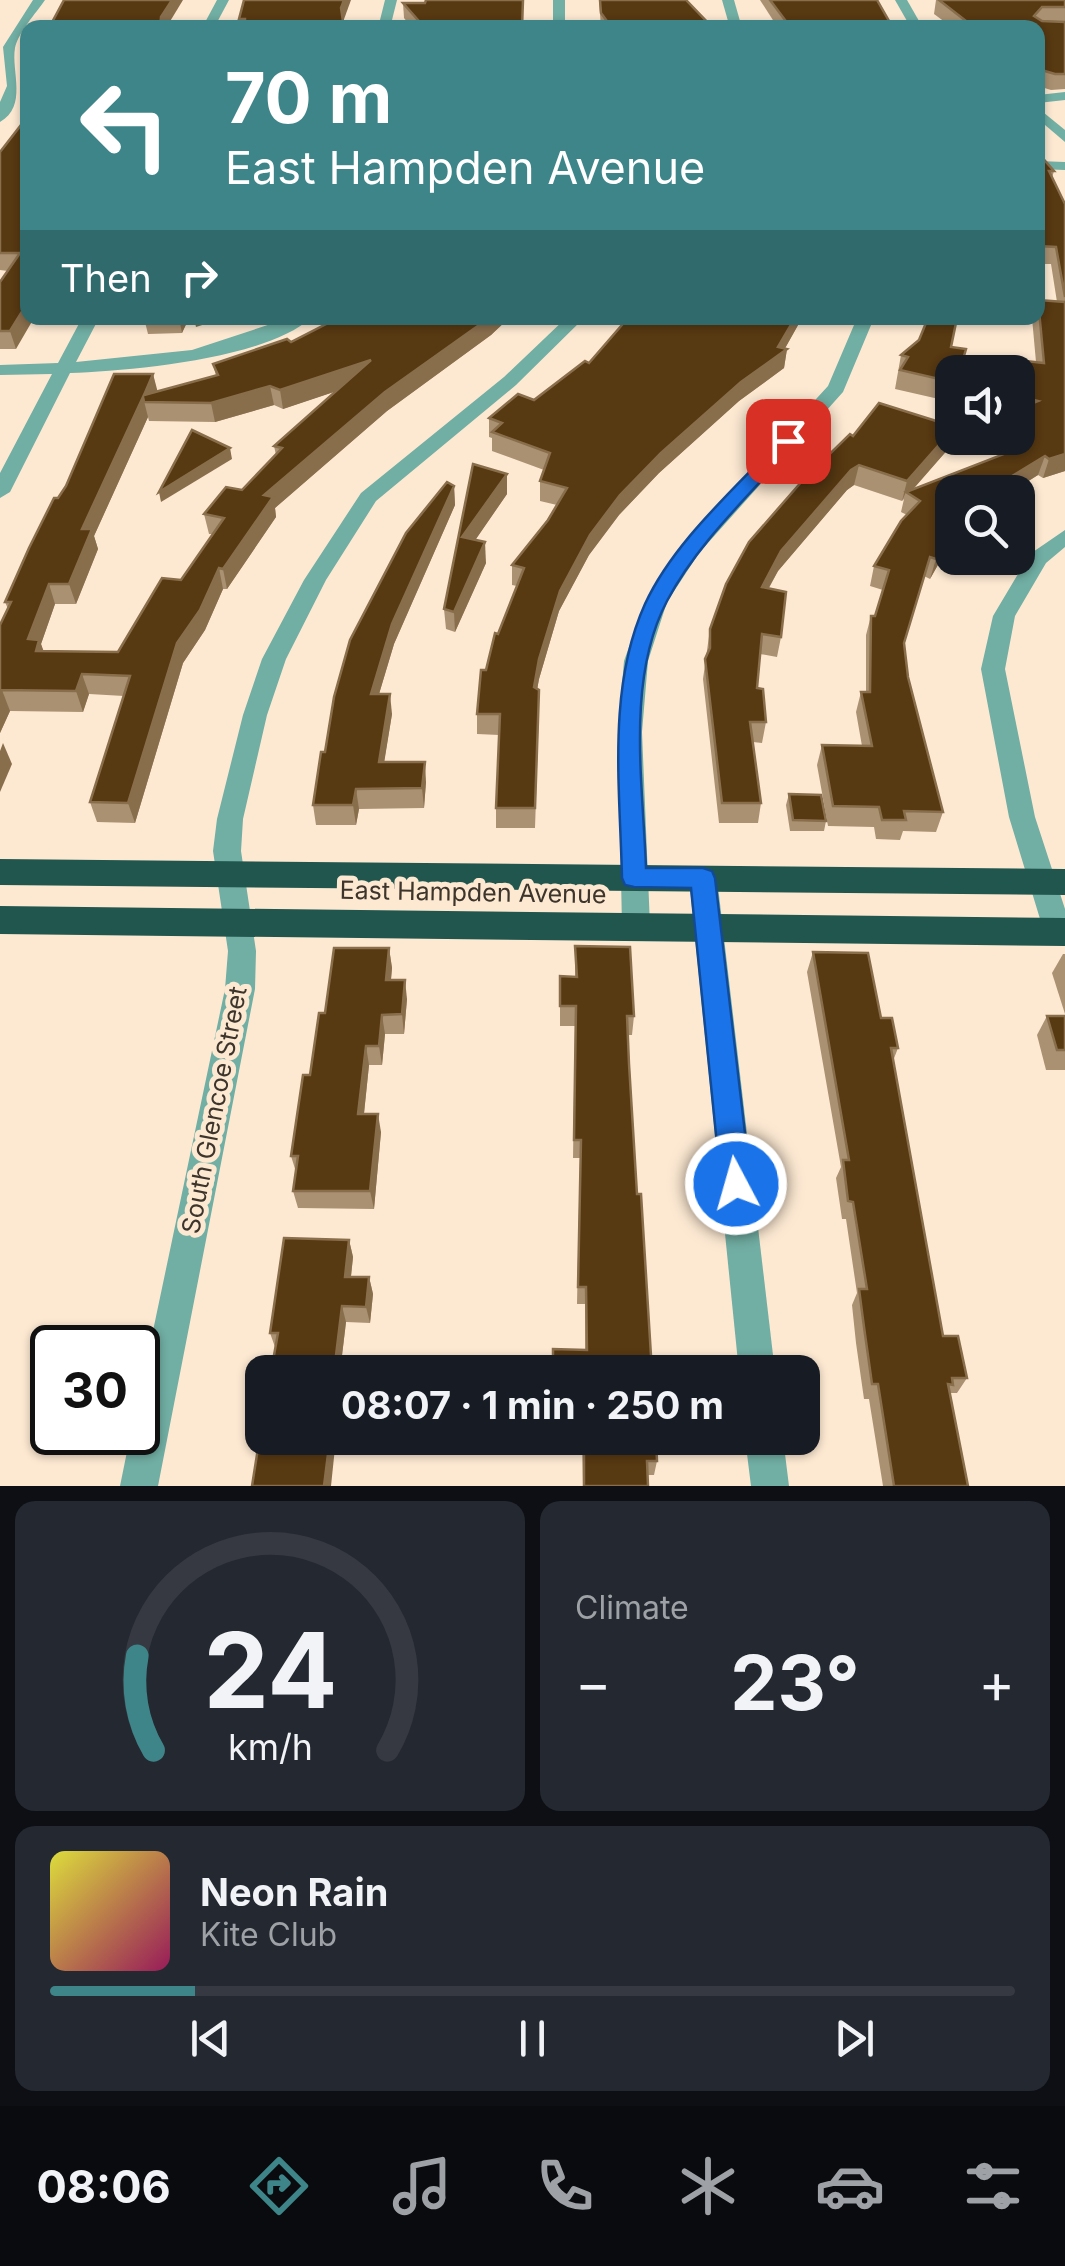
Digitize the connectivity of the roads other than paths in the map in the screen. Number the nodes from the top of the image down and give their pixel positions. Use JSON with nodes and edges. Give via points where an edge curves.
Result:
{"nodes":[{"id":1,"x":20,"y":31,"type":"edge"},
{"id":2,"x":1045,"y":119,"type":"edge"},
{"id":3,"x":5,"y":121,"type":"edge"},
{"id":4,"x":1065,"y":138,"type":"edge"},
{"id":5,"x":86,"y":325,"type":"edge"},
{"id":6,"x":285,"y":325,"type":"edge"},
{"id":7,"x":568,"y":325,"type":"edge"},
{"id":8,"x":863,"y":325,"type":"edge"},
{"id":9,"x":63,"y":369,"type":"junction"},
{"id":10,"x":0,"y":370,"type":"edge"},
{"id":11,"x":0,"y":492,"type":"edge"},
{"id":12,"x":1065,"y":536,"type":"edge"},
{"id":13,"x":0,"y":872,"type":"edge"},
{"id":14,"x":232,"y":874,"type":"junction"},
{"id":15,"x":634,"y":878,"type":"junction"},
{"id":16,"x":703,"y":878,"type":"junction"},
{"id":17,"x":1054,"y":882,"type":"edge"},
{"id":18,"x":0,"y":920,"type":"edge"},
{"id":19,"x":240,"y":922,"type":"junction"},
{"id":20,"x":636,"y":926,"type":"junction"},
{"id":21,"x":707,"y":926,"type":"junction"},
{"id":22,"x":1061,"y":932,"type":"edge"},
{"id":23,"x":755,"y":1355,"type":"edge"},
{"id":24,"x":766,"y":1455,"type":"edge"},
{"id":25,"x":139,"y":1486,"type":"edge"},
{"id":26,"x":770,"y":1486,"type":"edge"}],
"edges":[{"from":1,"to":3,"type":"street","via":[[10,47],[13,86]]},
{"from":2,"to":4,"type":"street"},
{"from":5,"to":9,"type":"street"},
{"from":6,"to":9,"type":"street","via":[[166,362]]},
{"from":7,"to":14,"type":"street","name":"South Glencoe Street","via":[[368,497],[316,580],[274,659],[256,715],[230,819]]},
{"from":8,"to":15,"type":"street","via":[[836,388],[691,549],[656,602],[636,660],[630,732]]},
{"from":9,"to":10,"type":"street"},
{"from":9,"to":11,"type":"street"},
{"from":12,"to":17,"type":"street","via":[[1038,560],[1004,616],[993,669],[1022,817]]},
{"from":13,"to":14,"type":"highway","name":"East Hampden Avenue"},
{"from":14,"to":15,"type":"highway","name":"East Hampden Avenue"},
{"from":14,"to":19,"type":"street","name":"South Glencoe Street"},
{"from":15,"to":16,"type":"highway","name":"East Hampden Avenue"},
{"from":15,"to":20,"type":"street"},
{"from":16,"to":17,"type":"highway","name":"East Hampden Avenue"},
{"from":16,"to":21,"type":"street"},
{"from":17,"to":22,"type":"street"},
{"from":18,"to":19,"type":"highway","name":"East Hampden Avenue"},
{"from":19,"to":20,"type":"highway","name":"East Hampden Avenue"},
{"from":19,"to":25,"type":"street","name":"South Glencoe Street","via":[[240,989]]},
{"from":20,"to":21,"type":"highway","name":"East Hampden Avenue"},
{"from":21,"to":22,"type":"highway","name":"East Hampden Avenue"},
{"from":21,"to":23,"type":"street"},
{"from":24,"to":26,"type":"street"}]}
